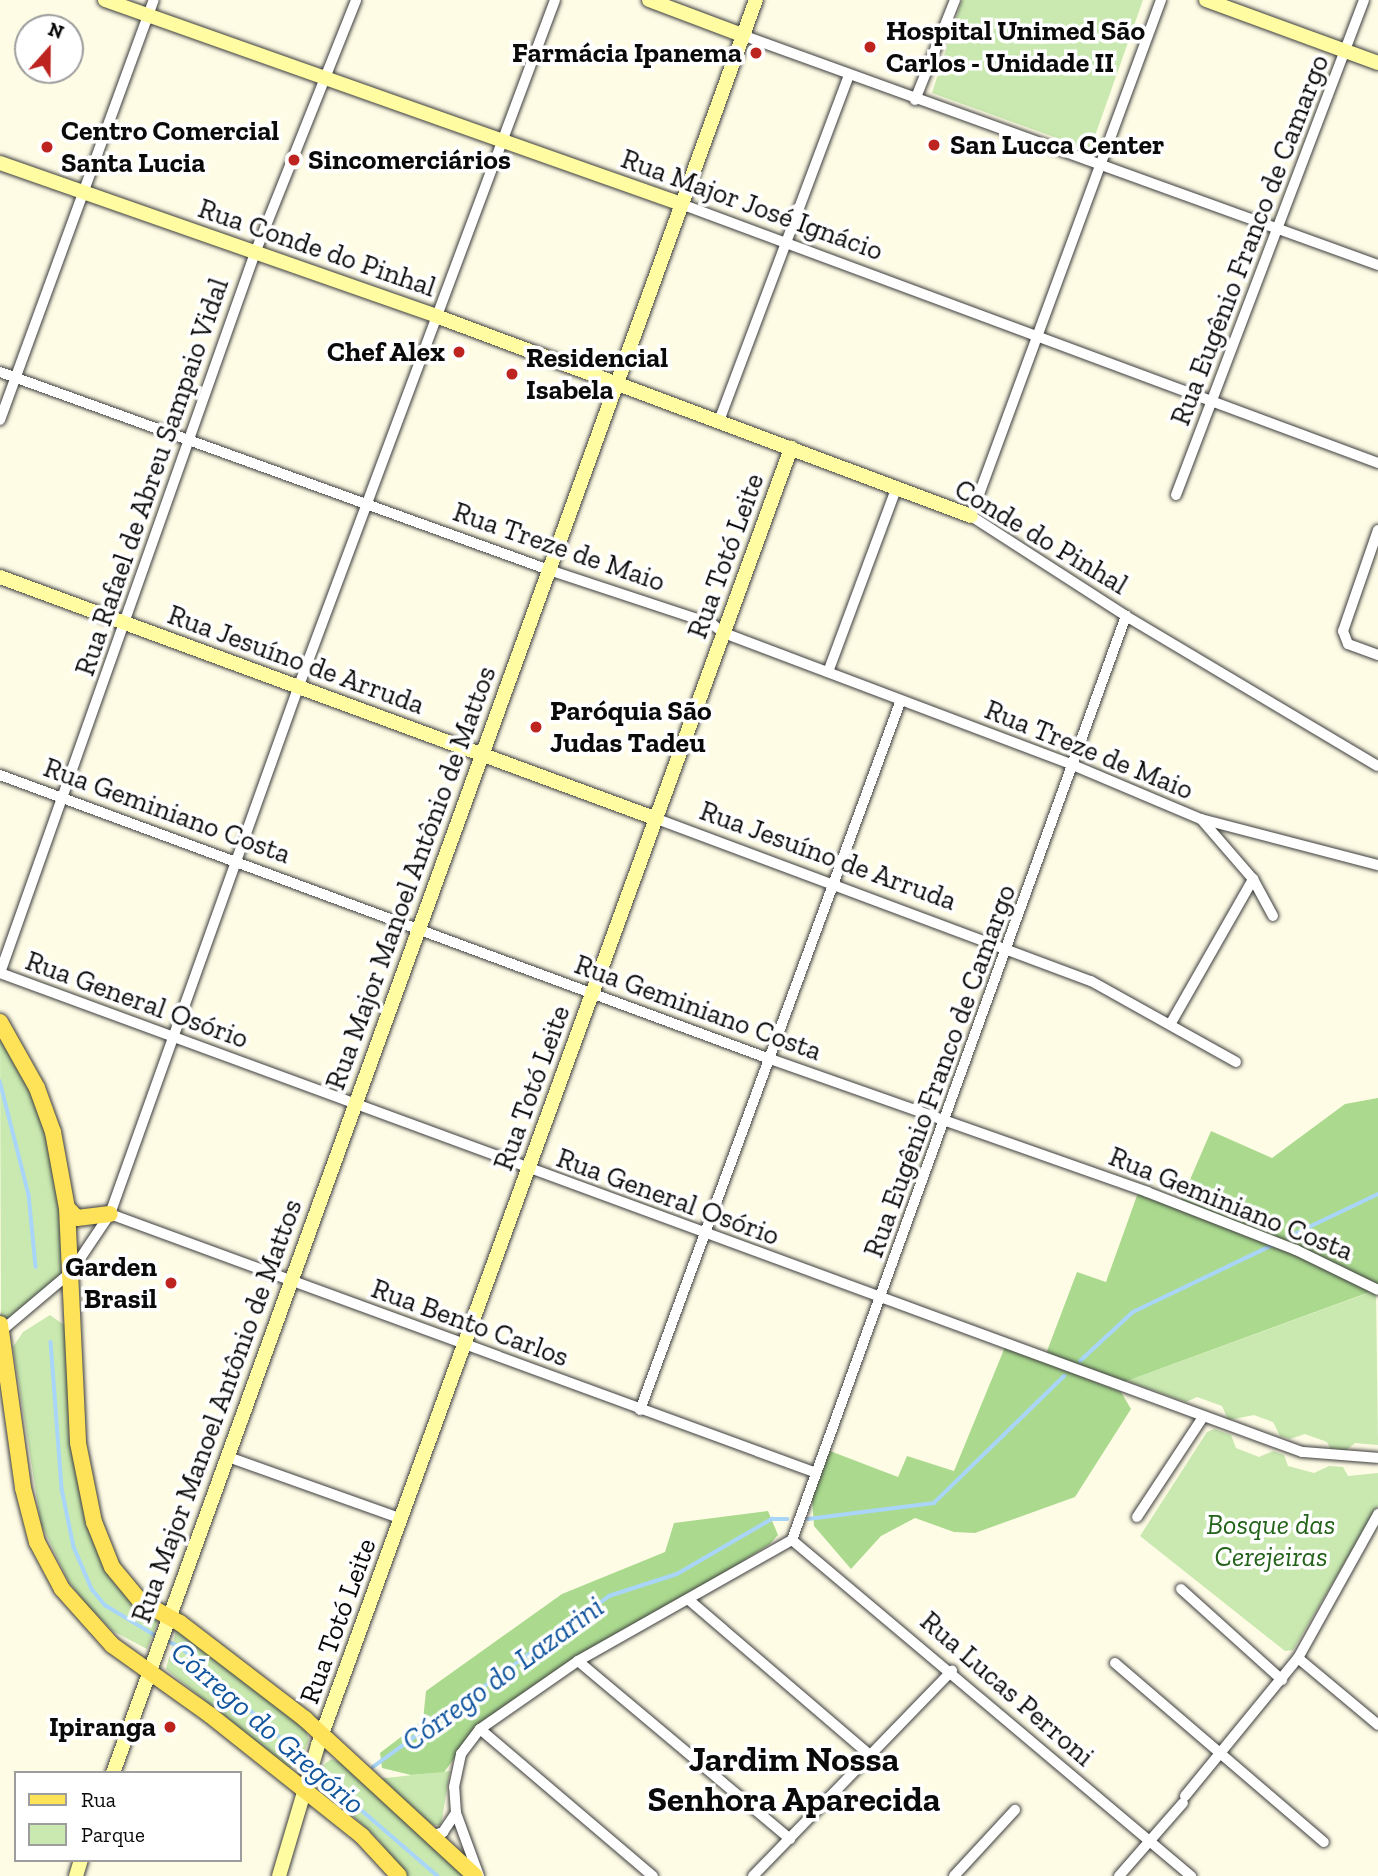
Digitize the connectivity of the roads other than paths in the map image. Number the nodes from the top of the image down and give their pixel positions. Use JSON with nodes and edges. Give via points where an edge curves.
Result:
{"nodes":[{"id":1,"x":106,"y":0,"type":"edge"},
{"id":2,"x":154,"y":0,"type":"edge"},
{"id":3,"x":355,"y":0,"type":"edge"},
{"id":4,"x":555,"y":0,"type":"edge"},
{"id":5,"x":649,"y":0,"type":"edge"},
{"id":6,"x":756,"y":0,"type":"edge"},
{"id":7,"x":955,"y":0,"type":"edge"},
{"id":8,"x":1161,"y":0,"type":"edge"},
{"id":9,"x":1206,"y":0,"type":"edge"},
{"id":10,"x":1364,"y":0,"type":"edge"},
{"id":11,"x":148,"y":16,"type":"junction"},
{"id":12,"x":742,"y":35,"type":"junction"},
{"id":13,"x":1346,"y":51,"type":"junction"},
{"id":14,"x":1378,"y":63,"type":"edge"},
{"id":15,"x":849,"y":76,"type":"junction"},
{"id":16,"x":326,"y":79,"type":"junction"},
{"id":17,"x":915,"y":100,"type":"junction"},
{"id":18,"x":502,"y":141,"type":"junction"},
{"id":19,"x":0,"y":163,"type":"edge"},
{"id":20,"x":1101,"y":165,"type":"junction"},
{"id":21,"x":82,"y":191,"type":"junction"},
{"id":22,"x":681,"y":204,"type":"junction"},
{"id":23,"x":1277,"y":230,"type":"junction"},
{"id":24,"x":784,"y":242,"type":"junction"},
{"id":25,"x":255,"y":253,"type":"junction"},
{"id":26,"x":1378,"y":265,"type":"edge"},
{"id":27,"x":436,"y":316,"type":"junction"},
{"id":28,"x":1037,"y":335,"type":"junction"},
{"id":29,"x":0,"y":372,"type":"edge"},
{"id":30,"x":15,"y":378,"type":"junction"},
{"id":31,"x":616,"y":386,"type":"junction"},
{"id":32,"x":1212,"y":400,"type":"junction"},
{"id":33,"x":0,"y":420,"type":"edge"},
{"id":34,"x":719,"y":421,"type":"junction"},
{"id":35,"x":190,"y":440,"type":"junction"},
{"id":36,"x":791,"y":448,"type":"junction"},
{"id":37,"x":1378,"y":463,"type":"edge"},
{"id":38,"x":897,"y":486,"type":"junction"},
{"id":39,"x":1176,"y":495,"type":"dead end"},
{"id":40,"x":367,"y":503,"type":"junction"},
{"id":41,"x":971,"y":516,"type":"junction"},
{"id":42,"x":1378,"y":530,"type":"edge"},
{"id":43,"x":550,"y":570,"type":"junction"},
{"id":44,"x":0,"y":578,"type":"edge"},
{"id":45,"x":1126,"y":616,"type":"junction"},
{"id":46,"x":126,"y":623,"type":"junction"},
{"id":47,"x":724,"y":634,"type":"junction"},
{"id":48,"x":1378,"y":655,"type":"edge"},
{"id":49,"x":828,"y":672,"type":"junction"},
{"id":50,"x":298,"y":688,"type":"junction"},
{"id":51,"x":901,"y":700,"type":"junction"},
{"id":52,"x":481,"y":754,"type":"junction"},
{"id":53,"x":1073,"y":765,"type":"junction"},
{"id":54,"x":1378,"y":766,"type":"edge"},
{"id":55,"x":0,"y":775,"type":"edge"},
{"id":56,"x":62,"y":797,"type":"junction"},
{"id":57,"x":657,"y":819,"type":"junction"},
{"id":58,"x":1202,"y":819,"type":"junction"},
{"id":59,"x":237,"y":860,"type":"junction"},
{"id":60,"x":1378,"y":865,"type":"edge"},
{"id":61,"x":1253,"y":878,"type":"junction"},
{"id":62,"x":833,"y":884,"type":"junction"},
{"id":63,"x":1273,"y":916,"type":"dead end"},
{"id":64,"x":417,"y":928,"type":"junction"},
{"id":65,"x":1009,"y":948,"type":"junction"},
{"id":66,"x":0,"y":973,"type":"edge"},
{"id":67,"x":593,"y":994,"type":"junction"},
{"id":68,"x":0,"y":1022,"type":"edge"},
{"id":69,"x":1171,"y":1023,"type":"junction"},
{"id":70,"x":173,"y":1037,"type":"junction"},
{"id":71,"x":769,"y":1059,"type":"junction"},
{"id":72,"x":1236,"y":1062,"type":"dead end"},
{"id":73,"x":354,"y":1104,"type":"junction"},
{"id":74,"x":946,"y":1121,"type":"junction"},
{"id":75,"x":528,"y":1170,"type":"junction"},
{"id":76,"x":67,"y":1208,"type":"junction"},
{"id":77,"x":110,"y":1214,"type":"junction"},
{"id":78,"x":704,"y":1234,"type":"junction"},
{"id":79,"x":71,"y":1272,"type":"junction"},
{"id":80,"x":289,"y":1281,"type":"junction"},
{"id":81,"x":1378,"y":1290,"type":"edge"},
{"id":82,"x":880,"y":1300,"type":"junction"},
{"id":83,"x":0,"y":1329,"type":"edge"},
{"id":84,"x":464,"y":1345,"type":"junction"},
{"id":85,"x":3,"y":1374,"type":"edge"},
{"id":86,"x":640,"y":1410,"type":"junction"},
{"id":87,"x":1203,"y":1417,"type":"junction"},
{"id":88,"x":228,"y":1457,"type":"junction"},
{"id":89,"x":1378,"y":1458,"type":"edge"},
{"id":90,"x":814,"y":1472,"type":"junction"},
{"id":91,"x":1378,"y":1514,"type":"edge"},
{"id":92,"x":1137,"y":1517,"type":"dead end"},
{"id":93,"x":402,"y":1519,"type":"junction"},
{"id":94,"x":792,"y":1539,"type":"junction"},
{"id":95,"x":1181,"y":1589,"type":"dead end"},
{"id":96,"x":689,"y":1600,"type":"junction"},
{"id":97,"x":166,"y":1623,"type":"junction"},
{"id":98,"x":1298,"y":1658,"type":"junction"},
{"id":99,"x":578,"y":1661,"type":"junction"},
{"id":100,"x":1115,"y":1663,"type":"dead end"},
{"id":101,"x":151,"y":1665,"type":"junction"},
{"id":102,"x":952,"y":1671,"type":"junction"},
{"id":103,"x":1282,"y":1680,"type":"junction"},
{"id":104,"x":1378,"y":1725,"type":"edge"},
{"id":105,"x":480,"y":1728,"type":"junction"},
{"id":106,"x":320,"y":1740,"type":"junction"},
{"id":107,"x":1220,"y":1753,"type":"junction"},
{"id":108,"x":870,"y":1755,"type":"junction"},
{"id":109,"x":114,"y":1771,"type":"edge"},
{"id":110,"x":308,"y":1785,"type":"junction"},
{"id":111,"x":1015,"y":1810,"type":"dead end"},
{"id":112,"x":456,"y":1813,"type":"junction"},
{"id":113,"x":431,"y":1836,"type":"junction"},
{"id":114,"x":790,"y":1839,"type":"junction"},
{"id":115,"x":1149,"y":1841,"type":"junction"},
{"id":116,"x":1324,"y":1842,"type":"dead end"},
{"id":117,"x":279,"y":1876,"type":"edge"},
{"id":118,"x":399,"y":1876,"type":"edge"},
{"id":119,"x":477,"y":1876,"type":"edge"},
{"id":120,"x":653,"y":1876,"type":"edge"},
{"id":121,"x":753,"y":1876,"type":"edge"},
{"id":122,"x":954,"y":1876,"type":"edge"},
{"id":123,"x":1119,"y":1876,"type":"edge"},
{"id":124,"x":1191,"y":1876,"type":"edge"}],
"edges":[{"from":1,"to":11,"type":"street","name":"Rua Major José Ignácio"},
{"from":2,"to":11,"type":"street"},
{"from":3,"to":16,"type":"street","name":"Rua Rafael de Abreu Sampaio Vidal"},
{"from":4,"to":18,"type":"street"},
{"from":5,"to":12,"type":"street"},
{"from":6,"to":12,"type":"street","name":"Rua Major Manoel Antônio de Mattos"},
{"from":7,"to":17,"type":"street"},
{"from":8,"to":20,"type":"street"},
{"from":9,"to":13,"type":"street"},
{"from":10,"to":13,"type":"street","name":"Rua Eugênio Franco de Camargo"},
{"from":11,"to":16,"type":"street","name":"Rua Major José Ignácio"},
{"from":11,"to":21,"type":"street"},
{"from":12,"to":15,"type":"street"},
{"from":12,"to":22,"type":"street","name":"Rua Major Manoel Antônio de Mattos"},
{"from":13,"to":14,"type":"street"},
{"from":13,"to":23,"type":"street","name":"Rua Eugênio Franco de Camargo"},
{"from":15,"to":17,"type":"street"},
{"from":15,"to":24,"type":"street"},
{"from":16,"to":18,"type":"street","name":"Rua Major José Ignácio"},
{"from":16,"to":25,"type":"street","name":"Rua Rafael de Abreu Sampaio Vidal"},
{"from":17,"to":20,"type":"street"},
{"from":18,"to":22,"type":"street","name":"Rua Major José Ignácio"},
{"from":18,"to":27,"type":"street"},
{"from":19,"to":21,"type":"street","name":"Rua Conde do Pinhal"},
{"from":20,"to":23,"type":"street"},
{"from":20,"to":28,"type":"street"},
{"from":21,"to":25,"type":"street","name":"Rua Conde do Pinhal"},
{"from":21,"to":30,"type":"street"},
{"from":22,"to":24,"type":"street","name":"Rua Major José Ignácio"},
{"from":22,"to":31,"type":"street","name":"Rua Major Manoel Antônio de Mattos"},
{"from":23,"to":26,"type":"street"},
{"from":23,"to":32,"type":"street","name":"Rua Eugênio Franco de Camargo"},
{"from":24,"to":28,"type":"street","name":"Rua Major José Ignácio"},
{"from":24,"to":34,"type":"street"},
{"from":25,"to":27,"type":"street","name":"Rua Conde do Pinhal"},
{"from":25,"to":35,"type":"street","name":"Rua Rafael de Abreu Sampaio Vidal"},
{"from":27,"to":31,"type":"street","name":"Rua Conde do Pinhal"},
{"from":27,"to":40,"type":"street"},
{"from":28,"to":32,"type":"street","name":"Rua Major José Ignácio"},
{"from":28,"to":41,"type":"street"},
{"from":29,"to":30,"type":"street","name":"Rua Treze de Maio"},
{"from":30,"to":33,"type":"street"},
{"from":30,"to":35,"type":"street","name":"Rua Treze de Maio"},
{"from":31,"to":34,"type":"street","name":"Conde do Pinhal"},
{"from":31,"to":43,"type":"street","name":"Rua Major Manoel Antônio de Mattos"},
{"from":32,"to":37,"type":"street","name":"Rua Major José Ignácio"},
{"from":32,"to":39,"type":"street","name":"Rua Eugênio Franco de Camargo"},
{"from":34,"to":36,"type":"street","name":"Conde do Pinhal"},
{"from":35,"to":40,"type":"street","name":"Rua Treze de Maio"},
{"from":35,"to":46,"type":"street","name":"Rua Rafael de Abreu Sampaio Vidal"},
{"from":36,"to":38,"type":"street","name":"Conde do Pinhal"},
{"from":36,"to":47,"type":"street","name":"Rua Totó Leite"},
{"from":38,"to":41,"type":"street","name":"Conde do Pinhal"},
{"from":38,"to":49,"type":"street"},
{"from":40,"to":43,"type":"street","name":"Rua Treze de Maio"},
{"from":40,"to":50,"type":"street"},
{"from":41,"to":45,"type":"street","name":"Conde do Pinhal"},
{"from":42,"to":48,"type":"street","via":[[1344,639]]},
{"from":43,"to":47,"type":"street","name":"Rua Treze de Maio","via":[[712,624]]},
{"from":43,"to":52,"type":"street","name":"Rua Major Manoel Antônio de Mattos"},
{"from":44,"to":46,"type":"street","name":"Rua Jesuíno de Arruda"},
{"from":45,"to":53,"type":"street","name":"Rua Eugênio Franco de Camargo"},
{"from":45,"to":54,"type":"street","name":"Conde do Pinhal"},
{"from":46,"to":50,"type":"street","name":"Rua Jesuíno de Arruda"},
{"from":46,"to":56,"type":"street","name":"Rua Rafael de Abreu Sampaio Vidal"},
{"from":47,"to":49,"type":"street","name":"Rua Treze de Maio"},
{"from":47,"to":57,"type":"street","name":"Rua Totó Leite"},
{"from":49,"to":51,"type":"street","name":"Rua Treze de Maio"},
{"from":50,"to":52,"type":"street","name":"Rua Jesuíno de Arruda"},
{"from":50,"to":59,"type":"street"},
{"from":51,"to":53,"type":"street","name":"Rua Treze de Maio"},
{"from":51,"to":62,"type":"street"},
{"from":52,"to":57,"type":"street","name":"Rua Jesuíno de Arruda"},
{"from":52,"to":64,"type":"street","name":"Rua Major Manoel Antônio de Mattos"},
{"from":53,"to":58,"type":"street","name":"Rua Treze de Maio"},
{"from":53,"to":65,"type":"street","name":"Rua Eugênio Franco de Camargo"},
{"from":55,"to":56,"type":"street","name":"Rua Geminiano Costa"},
{"from":56,"to":59,"type":"street","name":"Rua Geminiano Costa"},
{"from":56,"to":66,"type":"street","name":"Rua Rafael de Abreu Sampaio Vidal"},
{"from":57,"to":62,"type":"street","name":"Rua Jesuíno de Arruda"},
{"from":57,"to":67,"type":"street","name":"Rua Totó Leite"},
{"from":58,"to":60,"type":"street","name":"Rua Treze de Maio"},
{"from":58,"to":61,"type":"street"},
{"from":59,"to":64,"type":"street","name":"Rua Geminiano Costa"},
{"from":59,"to":70,"type":"street"},
{"from":61,"to":63,"type":"street"},
{"from":61,"to":69,"type":"street"},
{"from":62,"to":65,"type":"street","name":"Rua Jesuíno de Arruda"},
{"from":62,"to":71,"type":"street"},
{"from":64,"to":67,"type":"street","name":"Rua Geminiano Costa"},
{"from":64,"to":73,"type":"street","name":"Rua Major Manoel Antônio de Mattos"},
{"from":65,"to":69,"type":"street","name":"Rua Jesuíno de Arruda","via":[[1091,981]]},
{"from":65,"to":74,"type":"street","name":"Rua Eugênio Franco de Camargo"},
{"from":66,"to":70,"type":"street","name":"Rua General Osório"},
{"from":67,"to":71,"type":"street","name":"Rua Geminiano Costa"},
{"from":67,"to":75,"type":"street","name":"Rua Totó Leite"},
{"from":68,"to":76,"type":"main road","via":[[37,1088],[53,1132]]},
{"from":69,"to":72,"type":"street","name":"Rua Jesuíno de Arruda"},
{"from":70,"to":73,"type":"street","name":"Rua General Osório"},
{"from":70,"to":77,"type":"street"},
{"from":71,"to":74,"type":"street","name":"Rua Geminiano Costa"},
{"from":71,"to":78,"type":"street"},
{"from":73,"to":75,"type":"street","name":"Rua General Osório"},
{"from":73,"to":80,"type":"street","name":"Rua Major Manoel Antônio de Mattos"},
{"from":74,"to":81,"type":"street","name":"Rua Geminiano Costa","via":[[1296,1250]]},
{"from":74,"to":82,"type":"street","name":"Rua Eugênio Franco de Camargo"},
{"from":75,"to":78,"type":"street","name":"Rua General Osório"},
{"from":75,"to":84,"type":"street","name":"Rua Totó Leite"},
{"from":76,"to":77,"type":"main road","via":[[77,1218]]},
{"from":76,"to":79,"type":"main road"},
{"from":77,"to":79,"type":"street"},
{"from":77,"to":80,"type":"street","name":"Rua Bento Carlos"},
{"from":78,"to":82,"type":"street","name":"Rua General Osório"},
{"from":78,"to":86,"type":"street"},
{"from":79,"to":83,"type":"street"},
{"from":79,"to":97,"type":"main road","via":[[75,1412],[94,1522],[125,1587]]},
{"from":80,"to":84,"type":"street","name":"Rua Bento Carlos"},
{"from":80,"to":88,"type":"street","name":"Rua Major Manoel Antônio de Mattos"},
{"from":82,"to":87,"type":"street","name":"Rua General Osório"},
{"from":82,"to":90,"type":"street","name":"Rua Eugênio Franco de Camargo"},
{"from":83,"to":85,"type":"main road"},
{"from":84,"to":86,"type":"street","name":"Rua Bento Carlos"},
{"from":84,"to":93,"type":"street","name":"Rua Totó Leite"},
{"from":85,"to":101,"type":"main road","via":[[23,1488],[48,1566],[96,1630]]},
{"from":86,"to":90,"type":"street","name":"Rua Bento Carlos"},
{"from":87,"to":89,"type":"street","name":"Rua General Osório","via":[[1302,1452]]},
{"from":87,"to":92,"type":"street"},
{"from":88,"to":93,"type":"street"},
{"from":88,"to":97,"type":"street","name":"Rua Major Manoel Antônio de Mattos"},
{"from":90,"to":94,"type":"street","name":"Rua Eugênio Franco de Camargo"},
{"from":91,"to":98,"type":"street"},
{"from":93,"to":106,"type":"street","name":"Rua Totó Leite"},
{"from":94,"to":96,"type":"street"},
{"from":94,"to":102,"type":"street","name":"Rua Lucas Perroni"},
{"from":95,"to":103,"type":"street"},
{"from":96,"to":99,"type":"street"},
{"from":96,"to":108,"type":"street"},
{"from":97,"to":101,"type":"street","name":"Rua Major Manoel Antônio de Mattos"},
{"from":97,"to":106,"type":"main road","via":[[255,1679]]},
{"from":98,"to":103,"type":"street"},
{"from":98,"to":104,"type":"street"},
{"from":99,"to":105,"type":"street"},
{"from":99,"to":114,"type":"street"},
{"from":100,"to":107,"type":"street"},
{"from":101,"to":109,"type":"street","name":"Rua Major Manoel Antônio de Mattos"},
{"from":101,"to":110,"type":"main road"},
{"from":102,"to":108,"type":"street"},
{"from":102,"to":115,"type":"street","name":"Rua Lucas Perroni"},
{"from":103,"to":107,"type":"street"},
{"from":105,"to":112,"type":"street","via":[[458,1762]]},
{"from":105,"to":120,"type":"street"},
{"from":106,"to":110,"type":"street","name":"Rua Totó Leite"},
{"from":106,"to":113,"type":"main road"},
{"from":107,"to":115,"type":"street"},
{"from":107,"to":116,"type":"street"},
{"from":108,"to":114,"type":"street"},
{"from":110,"to":117,"type":"street","name":"Rua Totó Leite"},
{"from":110,"to":118,"type":"main road"},
{"from":111,"to":122,"type":"street"},
{"from":112,"to":113,"type":"street","via":[[443,1832]]},
{"from":112,"to":119,"type":"street"},
{"from":113,"to":119,"type":"main road"},
{"from":114,"to":121,"type":"street"},
{"from":115,"to":123,"type":"street"},
{"from":115,"to":124,"type":"street","name":"Rua Lucas Perroni"}]}
